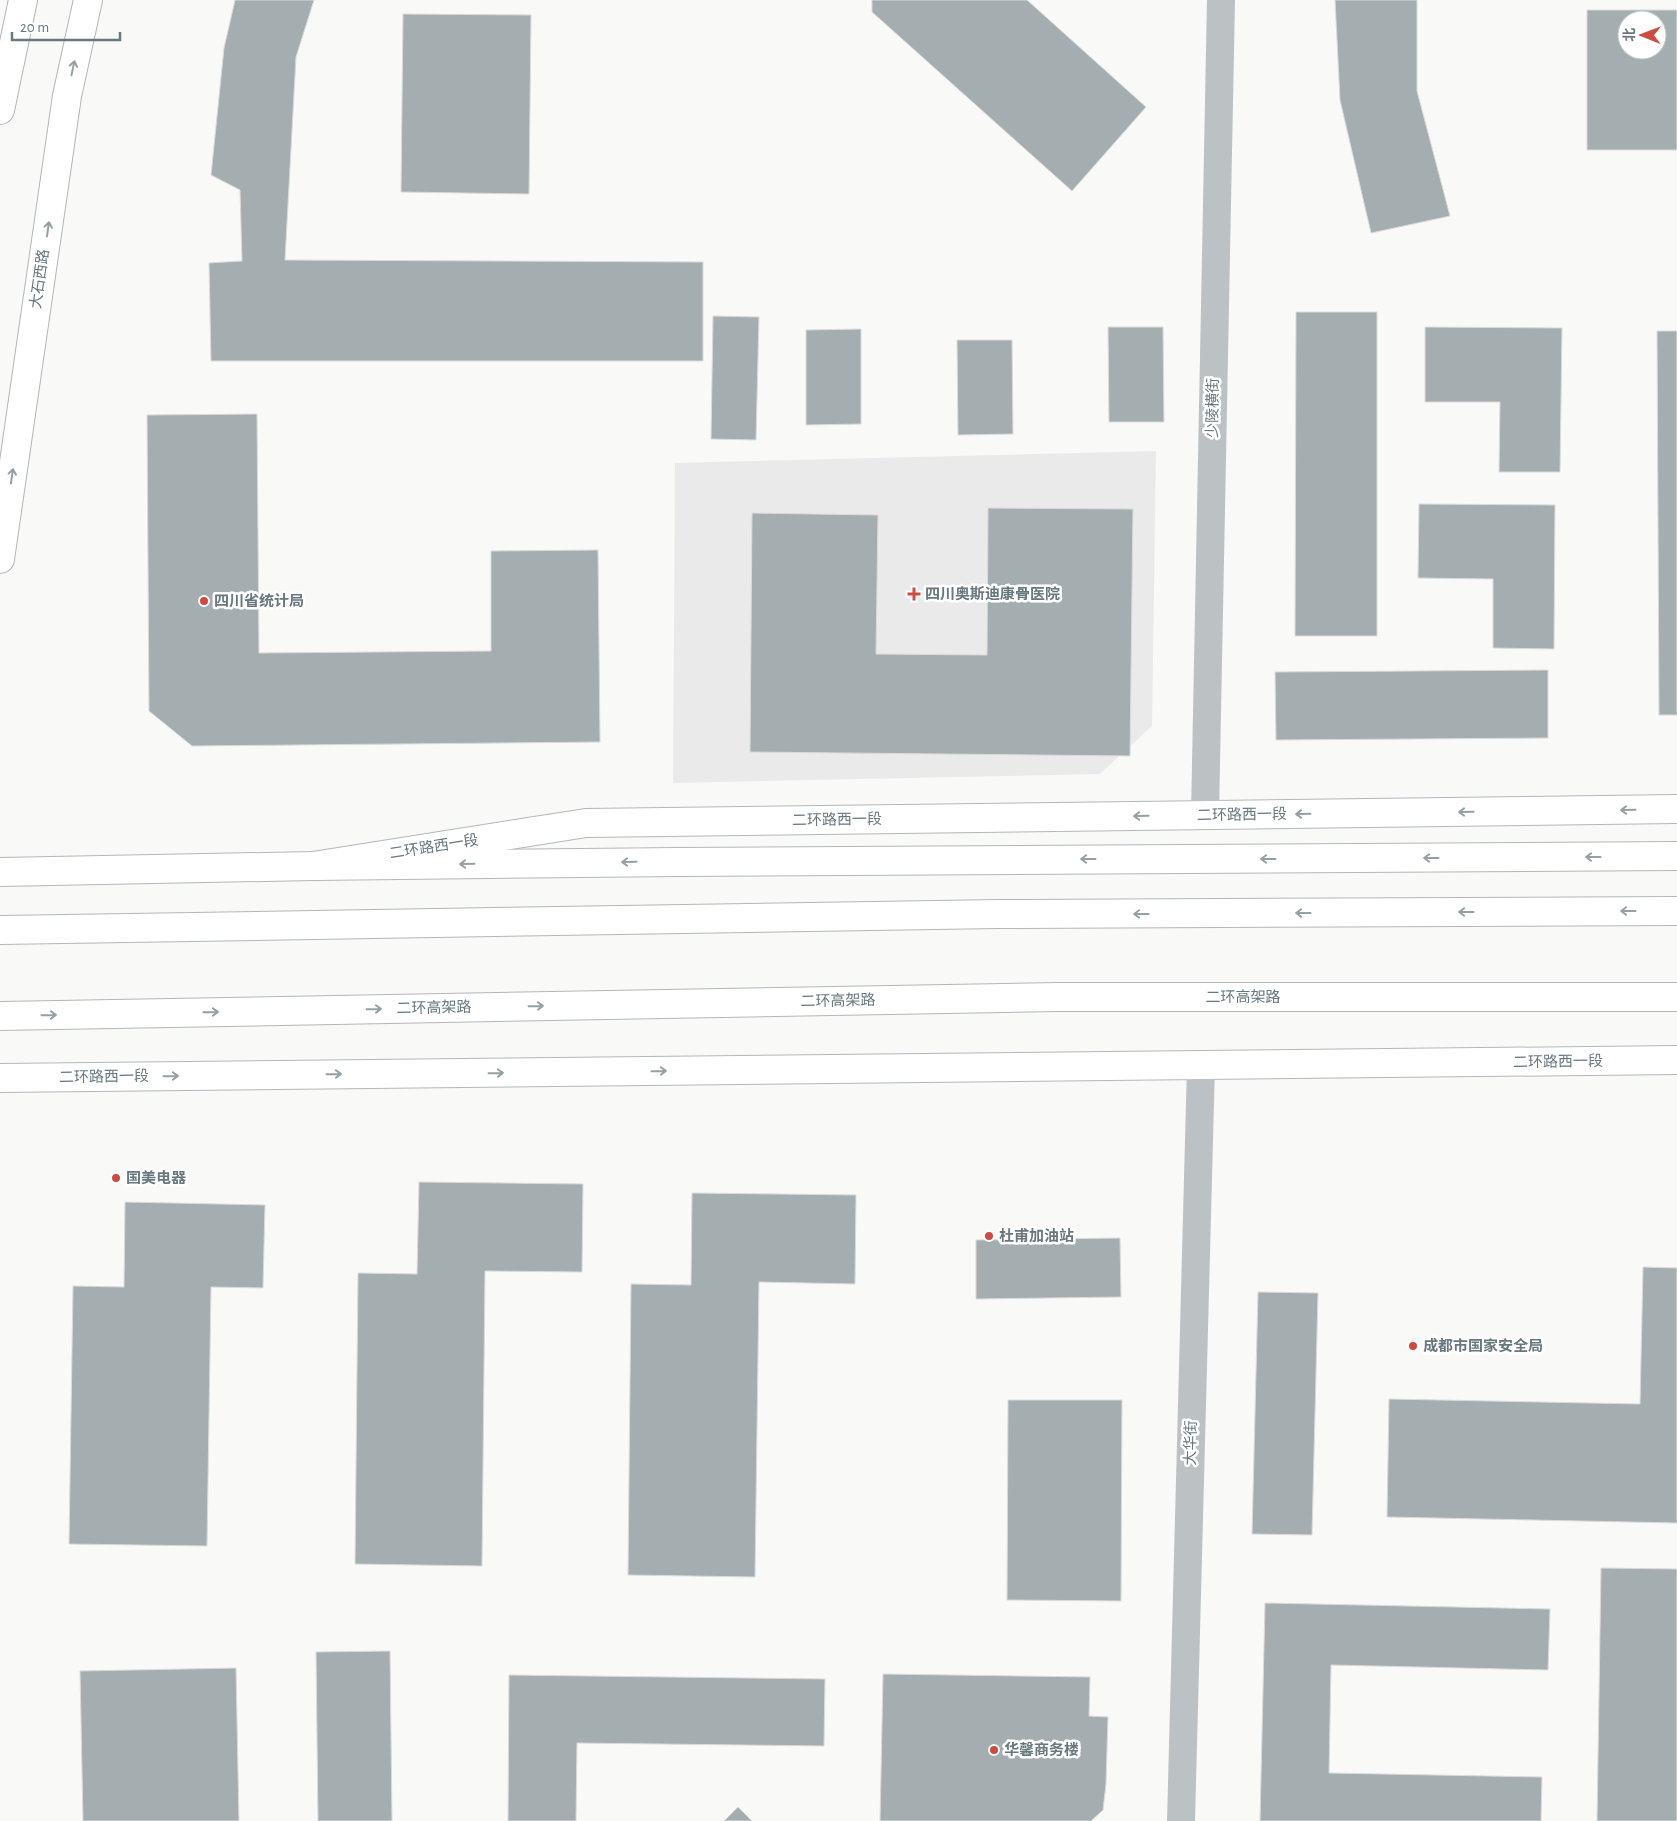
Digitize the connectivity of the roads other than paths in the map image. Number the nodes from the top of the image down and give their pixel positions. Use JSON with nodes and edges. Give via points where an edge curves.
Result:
{"nodes":[{"id":1,"x":23,"y":0,"type":"edge"},
{"id":2,"x":88,"y":0,"type":"edge"},
{"id":3,"x":1220,"y":0,"type":"edge"},
{"id":4,"x":0,"y":110,"type":"edge"},
{"id":5,"x":0,"y":559,"type":"edge"},
{"id":6,"x":1677,"y":809,"type":"edge"},
{"id":7,"x":1205,"y":815,"type":"junction"},
{"id":8,"x":1677,"y":856,"type":"edge"},
{"id":9,"x":313,"y":866,"type":"junction"},
{"id":10,"x":0,"y":872,"type":"edge"},
{"id":11,"x":1677,"y":910,"type":"edge"},
{"id":12,"x":0,"y":930,"type":"edge"},
{"id":13,"x":1677,"y":997,"type":"edge"},
{"id":14,"x":0,"y":1016,"type":"edge"},
{"id":15,"x":1677,"y":1060,"type":"edge"},
{"id":16,"x":1201,"y":1065,"type":"junction"},
{"id":17,"x":0,"y":1078,"type":"edge"},
{"id":18,"x":1181,"y":1821,"type":"edge"}],
"edges":[{"from":1,"to":4,"type":"main road"},
{"from":5,"to":2,"type":"main road","name":"大石西路","one_way":true,"via":[[67,96]]},
{"from":3,"to":7,"type":"street","name":"少陵横街"},
{"from":6,"to":7,"type":"main road","name":"二环路西一段","one_way":true},
{"from":7,"to":9,"type":"main road","name":"二环路西一段","one_way":true,"via":[[586,823]]},
{"from":8,"to":9,"type":"main road","one_way":true},
{"from":9,"to":10,"type":"main road","name":"二环路西一段"},
{"from":11,"to":12,"type":"main road","one_way":true,"via":[[998,914]]},
{"from":14,"to":13,"type":"main road","name":"二环高架路","one_way":true,"via":[[1056,997]]},
{"from":15,"to":16,"type":"main road","name":"二环路西一段"},
{"from":17,"to":16,"type":"main road","name":"二环路西一段","one_way":true},
{"from":16,"to":18,"type":"street","name":"大华街"}]}
